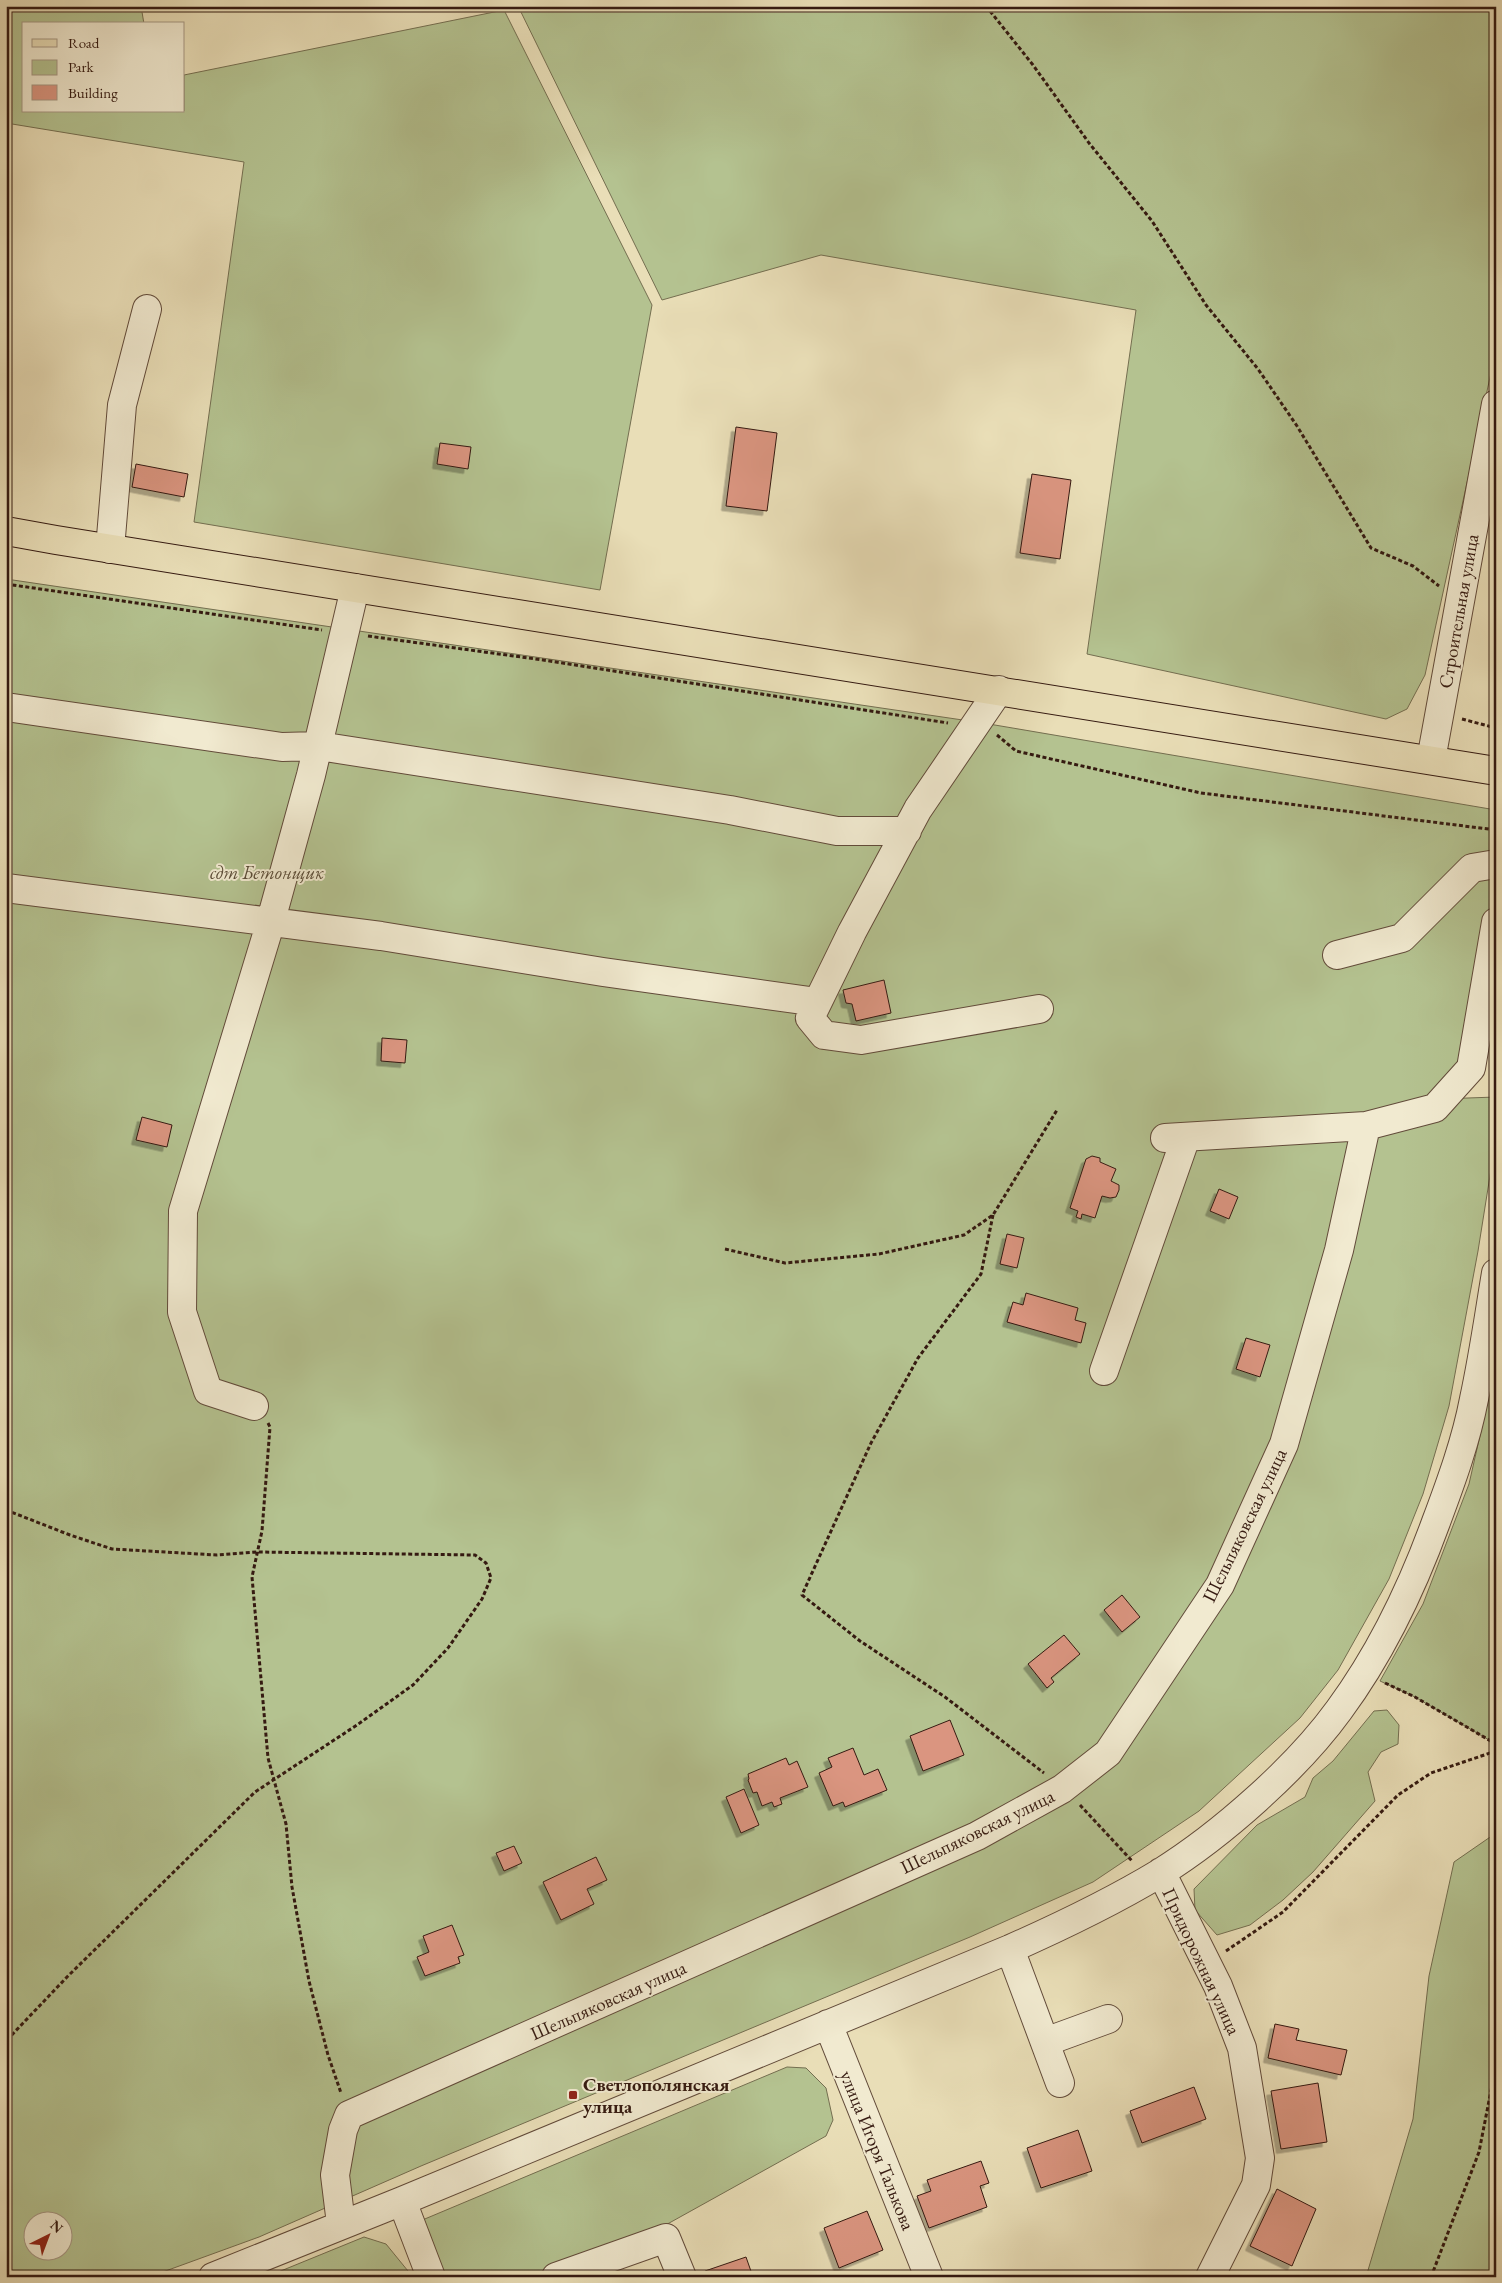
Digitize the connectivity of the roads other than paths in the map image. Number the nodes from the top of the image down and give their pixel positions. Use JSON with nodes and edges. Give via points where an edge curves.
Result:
{"nodes":[{"id":1,"x":147,"y":309,"type":"dead end"},
{"id":2,"x":1496,"y":404,"type":"edge"},
{"id":3,"x":6,"y":531,"type":"edge"},
{"id":4,"x":110,"y":549,"type":"junction"},
{"id":5,"x":355,"y":588,"type":"junction"},
{"id":6,"x":998,"y":690,"type":"junction"},
{"id":7,"x":6,"y":707,"type":"edge"},
{"id":8,"x":319,"y":746,"type":"junction"},
{"id":9,"x":1431,"y":760,"type":"junction"},
{"id":10,"x":1496,"y":771,"type":"edge"},
{"id":11,"x":906,"y":831,"type":"junction"},
{"id":12,"x":1496,"y":864,"type":"edge"},
{"id":13,"x":6,"y":888,"type":"edge"},
{"id":14,"x":1496,"y":922,"type":"edge"},
{"id":15,"x":270,"y":923,"type":"junction"},
{"id":16,"x":1337,"y":955,"type":"dead end"},
{"id":17,"x":817,"y":1002,"type":"junction"},
{"id":18,"x":1039,"y":1008,"type":"dead end"},
{"id":19,"x":1366,"y":1126,"type":"junction"},
{"id":20,"x":1496,"y":1273,"type":"edge"},
{"id":21,"x":1104,"y":1371,"type":"dead end"},
{"id":22,"x":254,"y":1406,"type":"road end"},
{"id":23,"x":1153,"y":1877,"type":"junction"},
{"id":24,"x":1010,"y":1949,"type":"junction"},
{"id":25,"x":1108,"y":2019,"type":"dead end"},
{"id":26,"x":828,"y":2024,"type":"junction"},
{"id":27,"x":1045,"y":2042,"type":"junction"},
{"id":28,"x":1060,"y":2082,"type":"dead end"},
{"id":29,"x":402,"y":2201,"type":"junction"},
{"id":30,"x":341,"y":2224,"type":"junction"},
{"id":31,"x":214,"y":2277,"type":"edge"},
{"id":32,"x":432,"y":2277,"type":"edge"},
{"id":33,"x":556,"y":2277,"type":"edge"},
{"id":34,"x":682,"y":2277,"type":"edge"},
{"id":35,"x":929,"y":2277,"type":"edge"},
{"id":36,"x":1210,"y":2277,"type":"edge"}],
"edges":[{"from":1,"to":4,"type":"street","via":[[122,405]]},
{"from":2,"to":9,"type":"street","name":"Строительная улица"},
{"from":3,"to":4,"type":"main road"},
{"from":4,"to":5,"type":"main road"},
{"from":5,"to":6,"type":"main road"},
{"from":5,"to":8,"type":"street"},
{"from":6,"to":9,"type":"main road"},
{"from":6,"to":11,"type":"street"},
{"from":7,"to":8,"type":"street","via":[[282,747]]},
{"from":8,"to":11,"type":"street","via":[[730,810],[837,831]]},
{"from":8,"to":15,"type":"street"},
{"from":9,"to":10,"type":"main road"},
{"from":11,"to":17,"type":"street"},
{"from":12,"to":16,"type":"street","via":[[1472,868],[1402,938]]},
{"from":13,"to":15,"type":"street"},
{"from":14,"to":19,"type":"street","via":[[1471,1068],[1435,1108]]},
{"from":15,"to":17,"type":"street","via":[[381,936]]},
{"from":15,"to":22,"type":"street","via":[[183,1211],[182,1312],[208,1391]]},
{"from":17,"to":18,"type":"street","via":[[810,1018],[824,1036],[861,1040]]},
{"from":19,"to":21,"type":"street","via":[[1176,1138]]},
{"from":19,"to":30,"type":"street","name":"Шельпяковская улица","via":[[1339,1250],[1284,1444],[1220,1585],[1108,1753],[1062,1789],[976,1836],[349,2115],[335,2175]]},
{"from":20,"to":23,"type":"street","via":[[1474,1401],[1453,1476],[1425,1552],[1390,1631],[1338,1712],[1305,1750],[1267,1789],[1205,1842]]},
{"from":23,"to":24,"type":"street","via":[[1078,1918]]},
{"from":23,"to":36,"type":"street","name":"Придорожная улица","via":[[1207,1964],[1242,2048],[1260,2158],[1256,2185]]},
{"from":24,"to":26,"type":"street"},
{"from":24,"to":27,"type":"street"},
{"from":25,"to":27,"type":"street"},
{"from":26,"to":29,"type":"street"},
{"from":26,"to":35,"type":"street","name":"улица Игоря Талькова"},
{"from":27,"to":28,"type":"street"},
{"from":29,"to":30,"type":"street"},
{"from":29,"to":32,"type":"street"},
{"from":30,"to":31,"type":"street"},
{"from":33,"to":34,"type":"street","via":[[666,2238]]}]}
